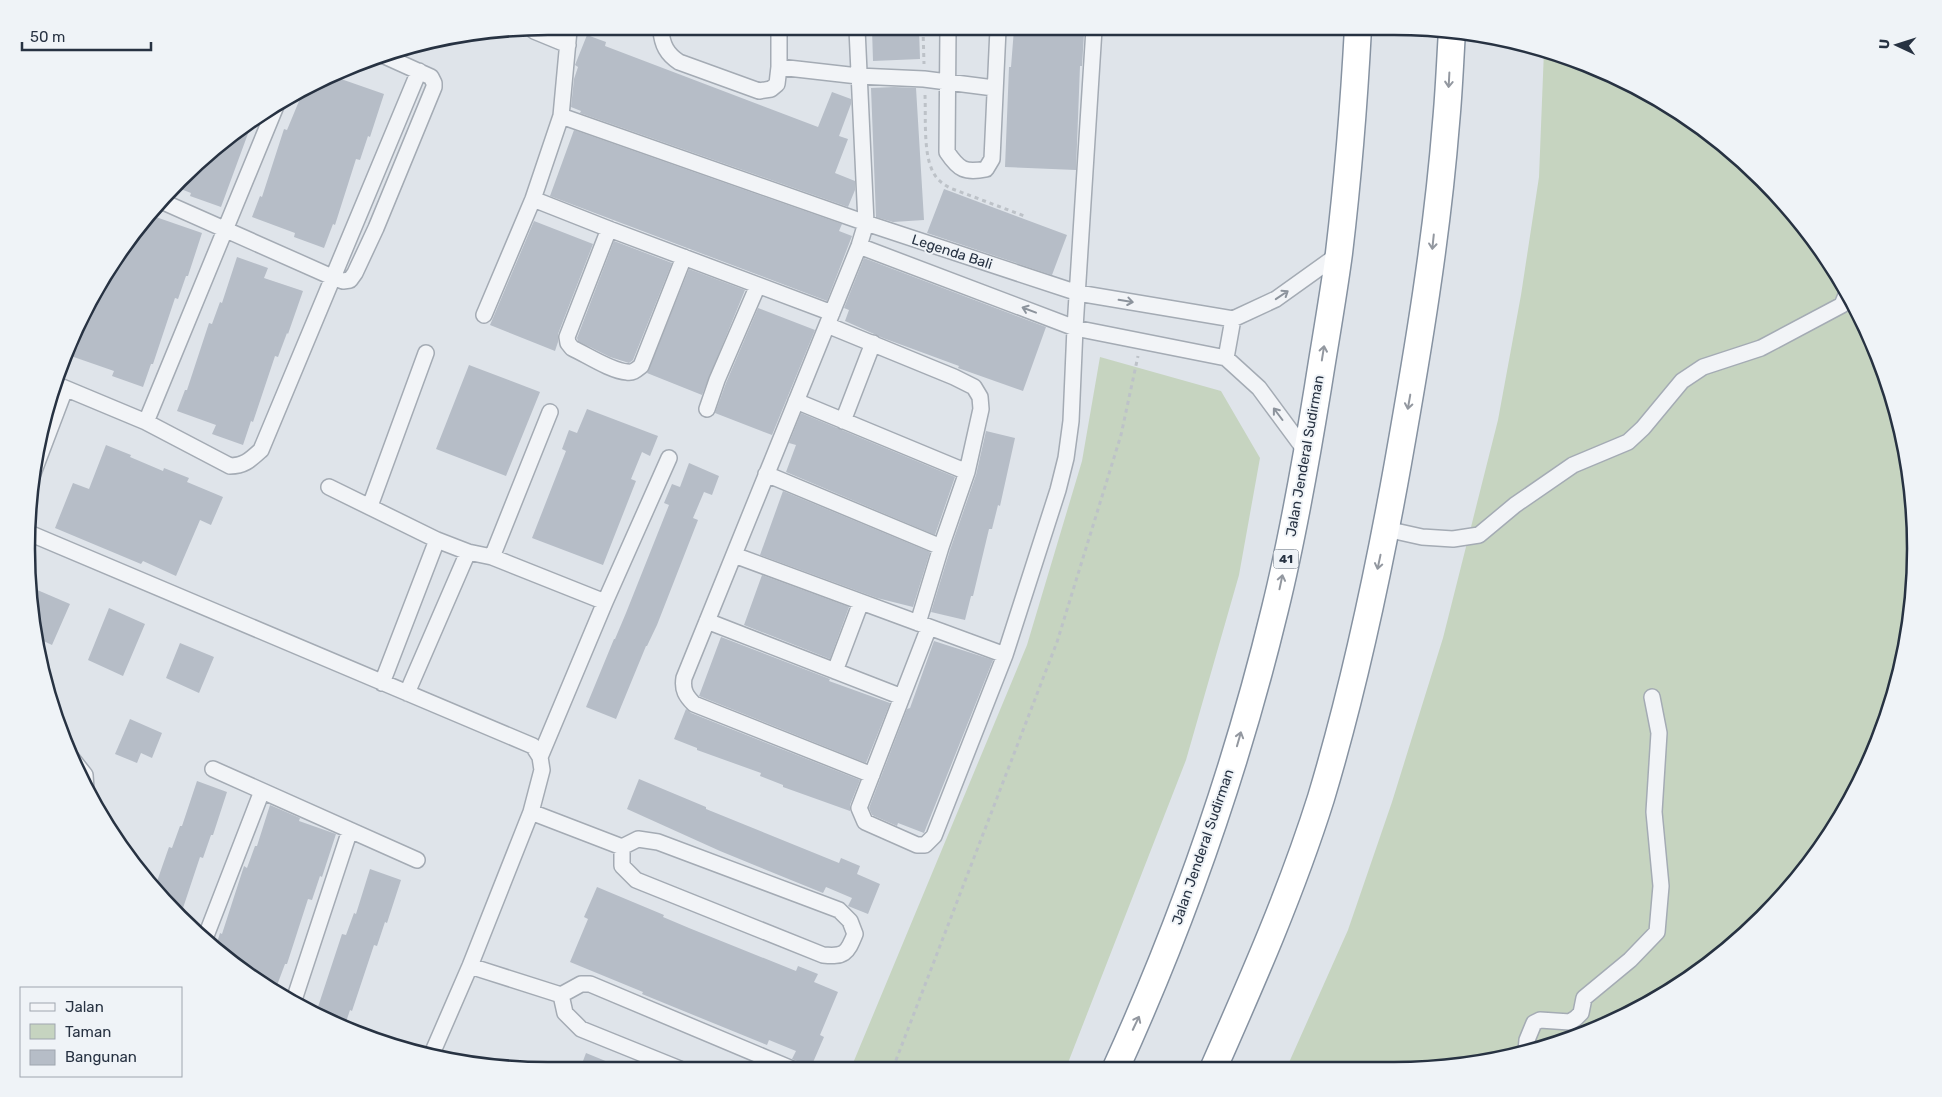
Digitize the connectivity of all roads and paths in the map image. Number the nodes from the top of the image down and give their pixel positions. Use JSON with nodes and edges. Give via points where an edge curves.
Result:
{"nodes":[{"id":1,"x":553,"y":35,"type":"edge"},
{"id":2,"x":662,"y":35,"type":"edge"},
{"id":3,"x":779,"y":35,"type":"edge"},
{"id":4,"x":857,"y":35,"type":"edge"},
{"id":5,"x":948,"y":35,"type":"edge"},
{"id":6,"x":998,"y":35,"type":"edge"},
{"id":7,"x":1094,"y":35,"type":"edge"},
{"id":8,"x":1358,"y":35,"type":"edge"},
{"id":9,"x":568,"y":38,"type":"edge"},
{"id":10,"x":1452,"y":38,"type":"edge"},
{"id":11,"x":392,"y":59,"type":"edge"},
{"id":12,"x":779,"y":67,"type":"junction"},
{"id":13,"x":419,"y":71,"type":"junction"},
{"id":14,"x":858,"y":76,"type":"junction"},
{"id":15,"x":948,"y":83,"type":"junction"},
{"id":16,"x":994,"y":88,"type":"junction"},
{"id":17,"x":561,"y":116,"type":"junction"},
{"id":18,"x":272,"y":117,"type":"edge"},
{"id":19,"x":928,"y":159,"type":"dead end"},
{"id":20,"x":533,"y":199,"type":"junction"},
{"id":21,"x":168,"y":204,"type":"edge"},
{"id":22,"x":1027,"y":217,"type":"dead end"},
{"id":23,"x":866,"y":223,"type":"junction"},
{"id":24,"x":226,"y":230,"type":"junction"},
{"id":25,"x":609,"y":230,"type":"junction"},
{"id":26,"x":859,"y":246,"type":"junction"},
{"id":27,"x":1339,"y":254,"type":"junction"},
{"id":28,"x":684,"y":258,"type":"junction"},
{"id":29,"x":332,"y":277,"type":"junction"},
{"id":30,"x":758,"y":285,"type":"junction"},
{"id":31,"x":1078,"y":293,"type":"junction"},
{"id":32,"x":1843,"y":302,"type":"edge"},
{"id":33,"x":484,"y":315,"type":"dead end"},
{"id":34,"x":1233,"y":318,"type":"junction"},
{"id":35,"x":829,"y":319,"type":"junction"},
{"id":36,"x":1074,"y":328,"type":"junction"},
{"id":37,"x":1141,"y":340,"type":"junction"},
{"id":38,"x":873,"y":343,"type":"junction"},
{"id":39,"x":426,"y":353,"type":"dead end"},
{"id":40,"x":1226,"y":358,"type":"junction"},
{"id":41,"x":60,"y":387,"type":"edge"},
{"id":42,"x":796,"y":401,"type":"junction"},
{"id":43,"x":707,"y":409,"type":"dead end"},
{"id":44,"x":550,"y":412,"type":"dead end"},
{"id":45,"x":843,"y":420,"type":"junction"},
{"id":46,"x":146,"y":422,"type":"junction"},
{"id":47,"x":1307,"y":453,"type":"junction"},
{"id":48,"x":669,"y":458,"type":"dead end"},
{"id":49,"x":967,"y":472,"type":"junction"},
{"id":50,"x":766,"y":474,"type":"junction"},
{"id":51,"x":328,"y":487,"type":"dead end"},
{"id":52,"x":370,"y":506,"type":"junction"},
{"id":53,"x":1386,"y":529,"type":"junction"},
{"id":54,"x":35,"y":536,"type":"edge"},
{"id":55,"x":437,"y":540,"type":"junction"},
{"id":56,"x":941,"y":547,"type":"junction"},
{"id":57,"x":468,"y":552,"type":"junction"},
{"id":58,"x":734,"y":554,"type":"junction"},
{"id":59,"x":492,"y":557,"type":"junction"},
{"id":60,"x":605,"y":602,"type":"junction"},
{"id":61,"x":861,"y":602,"type":"junction"},
{"id":62,"x":707,"y":621,"type":"junction"},
{"id":63,"x":924,"y":625,"type":"junction"},
{"id":64,"x":1005,"y":655,"type":"junction"},
{"id":65,"x":835,"y":671,"type":"junction"},
{"id":66,"x":382,"y":683,"type":"junction"},
{"id":67,"x":407,"y":693,"type":"junction"},
{"id":68,"x":902,"y":697,"type":"junction"},
{"id":69,"x":1652,"y":697,"type":"dead end"},
{"id":70,"x":540,"y":757,"type":"junction"},
{"id":71,"x":213,"y":769,"type":"dead end"},
{"id":72,"x":872,"y":775,"type":"junction"},
{"id":73,"x":262,"y":791,"type":"junction"},
{"id":74,"x":531,"y":812,"type":"junction"},
{"id":75,"x":350,"y":830,"type":"junction"},
{"id":76,"x":622,"y":847,"type":"junction"},
{"id":77,"x":417,"y":860,"type":"dead end"},
{"id":78,"x":207,"y":933,"type":"edge"},
{"id":79,"x":470,"y":966,"type":"junction"},
{"id":80,"x":296,"y":995,"type":"edge"},
{"id":81,"x":561,"y":995,"type":"junction"},
{"id":82,"x":1527,"y":1045,"type":"edge"},
{"id":83,"x":434,"y":1049,"type":"edge"},
{"id":84,"x":663,"y":1062,"type":"edge"},
{"id":85,"x":775,"y":1062,"type":"edge"},
{"id":86,"x":895,"y":1062,"type":"edge"},
{"id":87,"x":1119,"y":1062,"type":"edge"},
{"id":88,"x":1216,"y":1062,"type":"edge"}],
"edges":[{"from":1,"to":9,"type":"street"},
{"from":2,"to":12,"type":"street","via":[[665,49],[679,62],[759,91],[777,84]]},
{"from":3,"to":12,"type":"street"},
{"from":4,"to":14,"type":"street"},
{"from":5,"to":15,"type":"street"},
{"from":6,"to":16,"type":"street"},
{"from":7,"to":31,"type":"street"},
{"from":8,"to":27,"type":"highway","name":"Jalan Jenderal Sudirman","number":"41"},
{"from":9,"to":17,"type":"street"},
{"from":10,"to":53,"type":"highway","one_way":true,"via":[[1430,265]]},
{"from":11,"to":13,"type":"street"},
{"from":12,"to":14,"type":"street"},
{"from":13,"to":29,"type":"street"},
{"from":13,"to":29,"type":"street","via":[[430,77],[434,87],[380,218],[353,277],[343,281]]},
{"from":14,"to":15,"type":"street"},
{"from":14,"to":23,"type":"street"},
{"from":15,"to":16,"type":"street"},
{"from":15,"to":16,"type":"street","via":[[947,152],[961,169],[973,171],[986,169],[992,159]]},
{"from":17,"to":20,"type":"street"},
{"from":17,"to":23,"type":"street","name":"Legenda Bali"},
{"from":18,"to":24,"type":"street"},
{"from":19,"to":22,"type":"path","via":[[939,181],[950,188]]},
{"from":20,"to":25,"type":"street"},
{"from":20,"to":33,"type":"street"},
{"from":21,"to":24,"type":"street"},
{"from":23,"to":26,"type":"street"},
{"from":23,"to":31,"type":"street","name":"Legenda Bali"},
{"from":24,"to":29,"type":"street"},
{"from":24,"to":46,"type":"street"},
{"from":25,"to":28,"type":"street"},
{"from":25,"to":28,"type":"street","via":[[567,337],[572,348],[619,371],[628,373],[641,366]]},
{"from":26,"to":35,"type":"street"},
{"from":36,"to":26,"type":"street","name":"Legenda Bali","one_way":true},
{"from":34,"to":27,"type":"street","one_way":true,"via":[[1276,299]]},
{"from":47,"to":27,"type":"highway","name":"Jalan Jenderal Sudirman","number":"41","one_way":true},
{"from":28,"to":30,"type":"street"},
{"from":29,"to":46,"type":"street","via":[[261,450],[248,462],[230,466]]},
{"from":30,"to":35,"type":"street"},
{"from":30,"to":43,"type":"street"},
{"from":31,"to":34,"type":"street","name":"Legenda Bali","one_way":true},
{"from":31,"to":36,"type":"street"},
{"from":32,"to":53,"type":"street","via":[[1761,348],[1703,367],[1682,381],[1628,442],[1573,465],[1479,535],[1453,539]]},
{"from":34,"to":40,"type":"street"},
{"from":35,"to":38,"type":"street"},
{"from":35,"to":42,"type":"street"},
{"from":36,"to":37,"type":"street","name":"Legenda Bali"},
{"from":36,"to":64,"type":"street","via":[[1066,458]]},
{"from":37,"to":40,"type":"street","name":"Legenda Bali"},
{"from":37,"to":86,"type":"path","via":[[1121,435],[1057,642]]},
{"from":38,"to":45,"type":"street"},
{"from":38,"to":49,"type":"street","via":[[974,388],[980,397],[981,409]]},
{"from":39,"to":52,"type":"street"},
{"from":47,"to":40,"type":"street","one_way":true,"via":[[1259,388]]},
{"from":41,"to":46,"type":"street"},
{"from":42,"to":45,"type":"street"},
{"from":42,"to":50,"type":"street"},
{"from":44,"to":59,"type":"street"},
{"from":45,"to":49,"type":"street"},
{"from":87,"to":47,"type":"highway","name":"Jalan Jenderal Sudirman","number":"41","one_way":true,"via":[[1190,889],[1230,771],[1276,609]]},
{"from":48,"to":60,"type":"street"},
{"from":49,"to":56,"type":"street"},
{"from":50,"to":56,"type":"street"},
{"from":50,"to":58,"type":"street"},
{"from":51,"to":52,"type":"street"},
{"from":52,"to":55,"type":"street"},
{"from":53,"to":88,"type":"highway","one_way":true,"via":[[1355,670],[1320,798],[1274,929]]},
{"from":54,"to":66,"type":"street"},
{"from":55,"to":57,"type":"street"},
{"from":55,"to":66,"type":"street"},
{"from":56,"to":63,"type":"street"},
{"from":57,"to":59,"type":"street"},
{"from":57,"to":67,"type":"street"},
{"from":58,"to":61,"type":"street"},
{"from":58,"to":62,"type":"street"},
{"from":59,"to":60,"type":"street"},
{"from":60,"to":70,"type":"street"},
{"from":61,"to":63,"type":"street"},
{"from":61,"to":65,"type":"street"},
{"from":62,"to":65,"type":"street"},
{"from":62,"to":72,"type":"street","via":[[684,678],[686,696],[694,704]]},
{"from":63,"to":64,"type":"street"},
{"from":63,"to":68,"type":"street"},
{"from":64,"to":72,"type":"street","via":[[930,841],[917,845],[865,822],[859,808]]},
{"from":65,"to":68,"type":"street"},
{"from":66,"to":67,"type":"street"},
{"from":67,"to":70,"type":"street","via":[[515,737],[533,746]]},
{"from":68,"to":72,"type":"street"},
{"from":69,"to":82,"type":"street","via":[[1659,733],[1654,812],[1660,886],[1657,932],[1630,960],[1584,998],[1581,1013],[1576,1018],[1570,1022],[1540,1020],[1534,1023]]},
{"from":70,"to":74,"type":"street","via":[[542,770]]},
{"from":71,"to":73,"type":"street"},
{"from":73,"to":75,"type":"street"},
{"from":73,"to":78,"type":"street"},
{"from":74,"to":76,"type":"street"},
{"from":74,"to":79,"type":"street"},
{"from":75,"to":77,"type":"street"},
{"from":75,"to":80,"type":"street"},
{"from":76,"to":76,"type":"street","via":[[638,839],[658,842],[839,910],[850,921],[855,934],[849,950],[838,956],[823,955],[636,880],[622,866]]},
{"from":79,"to":81,"type":"street"},
{"from":79,"to":83,"type":"street"},
{"from":81,"to":84,"type":"street","via":[[565,1013],[581,1029]]},
{"from":81,"to":85,"type":"street","via":[[582,984],[590,984]]}]}
